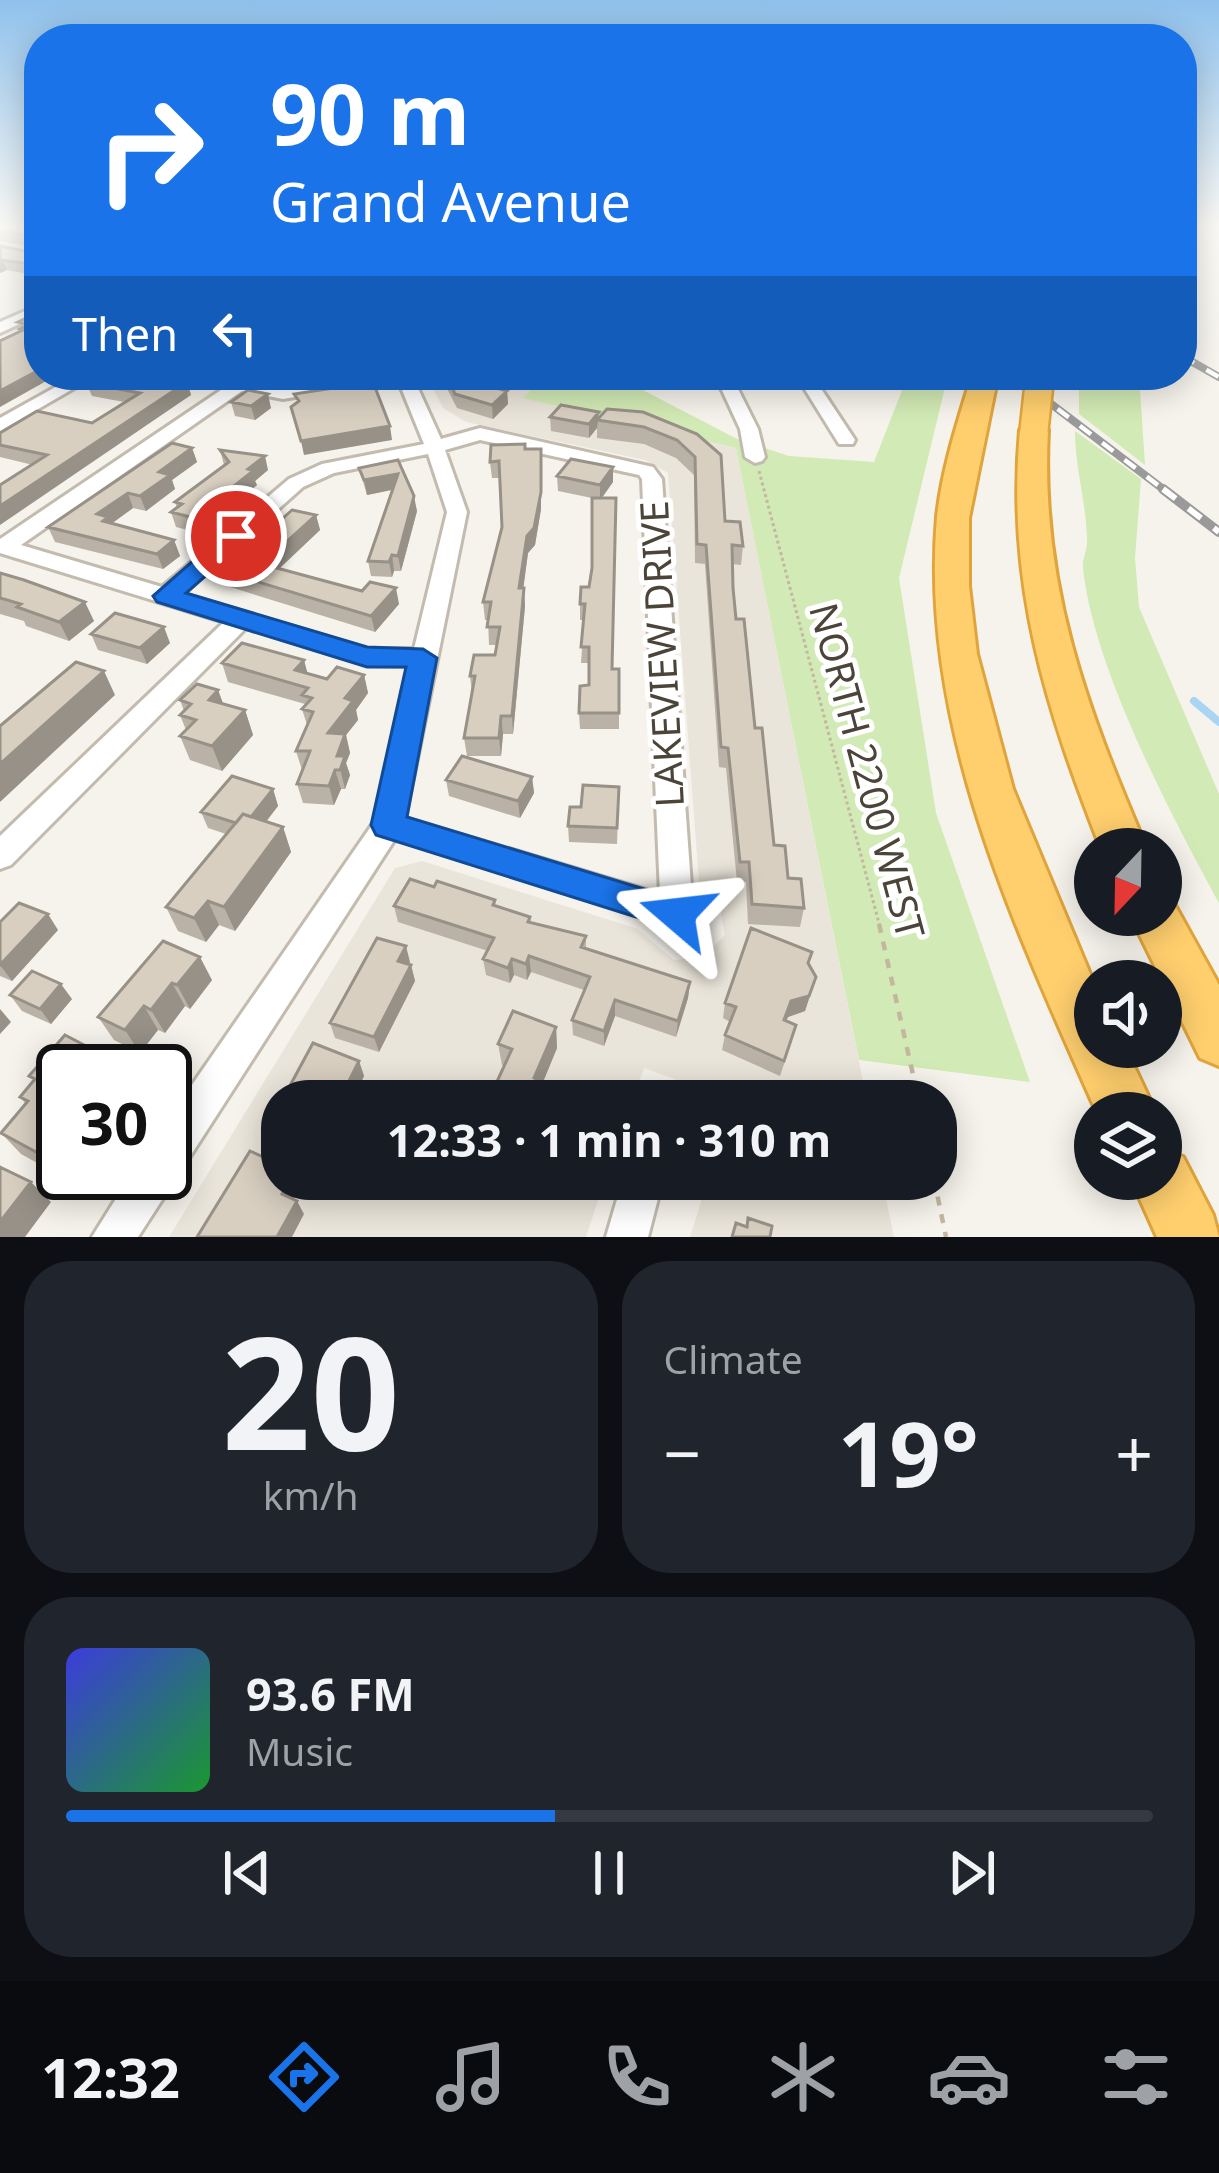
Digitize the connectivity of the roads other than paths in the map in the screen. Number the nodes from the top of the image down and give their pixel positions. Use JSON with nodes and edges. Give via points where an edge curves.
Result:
{"nodes":[{"id":1,"x":63,"y":390,"type":"edge"},
{"id":2,"x":232,"y":390,"type":"edge"},
{"id":3,"x":267,"y":390,"type":"edge"},
{"id":4,"x":308,"y":390,"type":"edge"},
{"id":5,"x":408,"y":390,"type":"edge"},
{"id":6,"x":730,"y":390,"type":"edge"},
{"id":7,"x":814,"y":390,"type":"edge"},
{"id":8,"x":981,"y":390,"type":"edge"},
{"id":9,"x":1038,"y":390,"type":"edge"},
{"id":10,"x":0,"y":426,"type":"edge"},
{"id":11,"x":846,"y":440,"type":"dead end"},
{"id":12,"x":435,"y":448,"type":"junction"},
{"id":13,"x":755,"y":458,"type":"road end"},
{"id":14,"x":2,"y":546,"type":"edge"},
{"id":15,"x":166,"y":596,"type":"junction"},
{"id":16,"x":239,"y":621,"type":"junction"},
{"id":17,"x":423,"y":658,"type":"junction"},
{"id":18,"x":388,"y":825,"type":"junction"},
{"id":19,"x":1116,"y":828,"type":"edge"},
{"id":20,"x":0,"y":856,"type":"edge"},
{"id":21,"x":1166,"y":936,"type":"edge"},
{"id":22,"x":1074,"y":994,"type":"edge"},
{"id":23,"x":1219,"y":1039,"type":"edge"},
{"id":24,"x":192,"y":1119,"type":"edge"},
{"id":25,"x":138,"y":1200,"type":"edge"},
{"id":26,"x":637,"y":1200,"type":"edge"},
{"id":27,"x":1172,"y":1200,"type":"edge"},
{"id":28,"x":113,"y":1237,"type":"edge"},
{"id":29,"x":627,"y":1237,"type":"edge"},
{"id":30,"x":1191,"y":1237,"type":"edge"}],
"edges":[{"from":1,"to":10,"type":"street"},
{"from":2,"to":14,"type":"street"},
{"from":3,"to":4,"type":"street"},
{"from":5,"to":12,"type":"street"},
{"from":6,"to":13,"type":"street"},
{"from":7,"to":11,"type":"street"},
{"from":8,"to":22,"type":"highway","via":[[953,520],[961,651],[1012,842]]},
{"from":9,"to":19,"type":"highway","bridge":true,"via":[[1029,523],[1042,611]]},
{"from":12,"to":15,"type":"street","via":[[304,477]]},
{"from":12,"to":17,"type":"street","via":[[457,512]]},
{"from":12,"to":18,"type":"street","name":"LAKEVIEW DRIVE","via":[[486,435],[633,465],[650,476],[677,914]]},
{"from":14,"to":15,"type":"street"},
{"from":15,"to":16,"type":"street"},
{"from":16,"to":17,"type":"street","via":[[367,657]]},
{"from":16,"to":20,"type":"street"},
{"from":17,"to":18,"type":"street"},
{"from":18,"to":24,"type":"street"},
{"from":21,"to":23,"type":"highway"},
{"from":25,"to":28,"type":"street"},
{"from":26,"to":29,"type":"street"},
{"from":27,"to":30,"type":"highway"}]}
